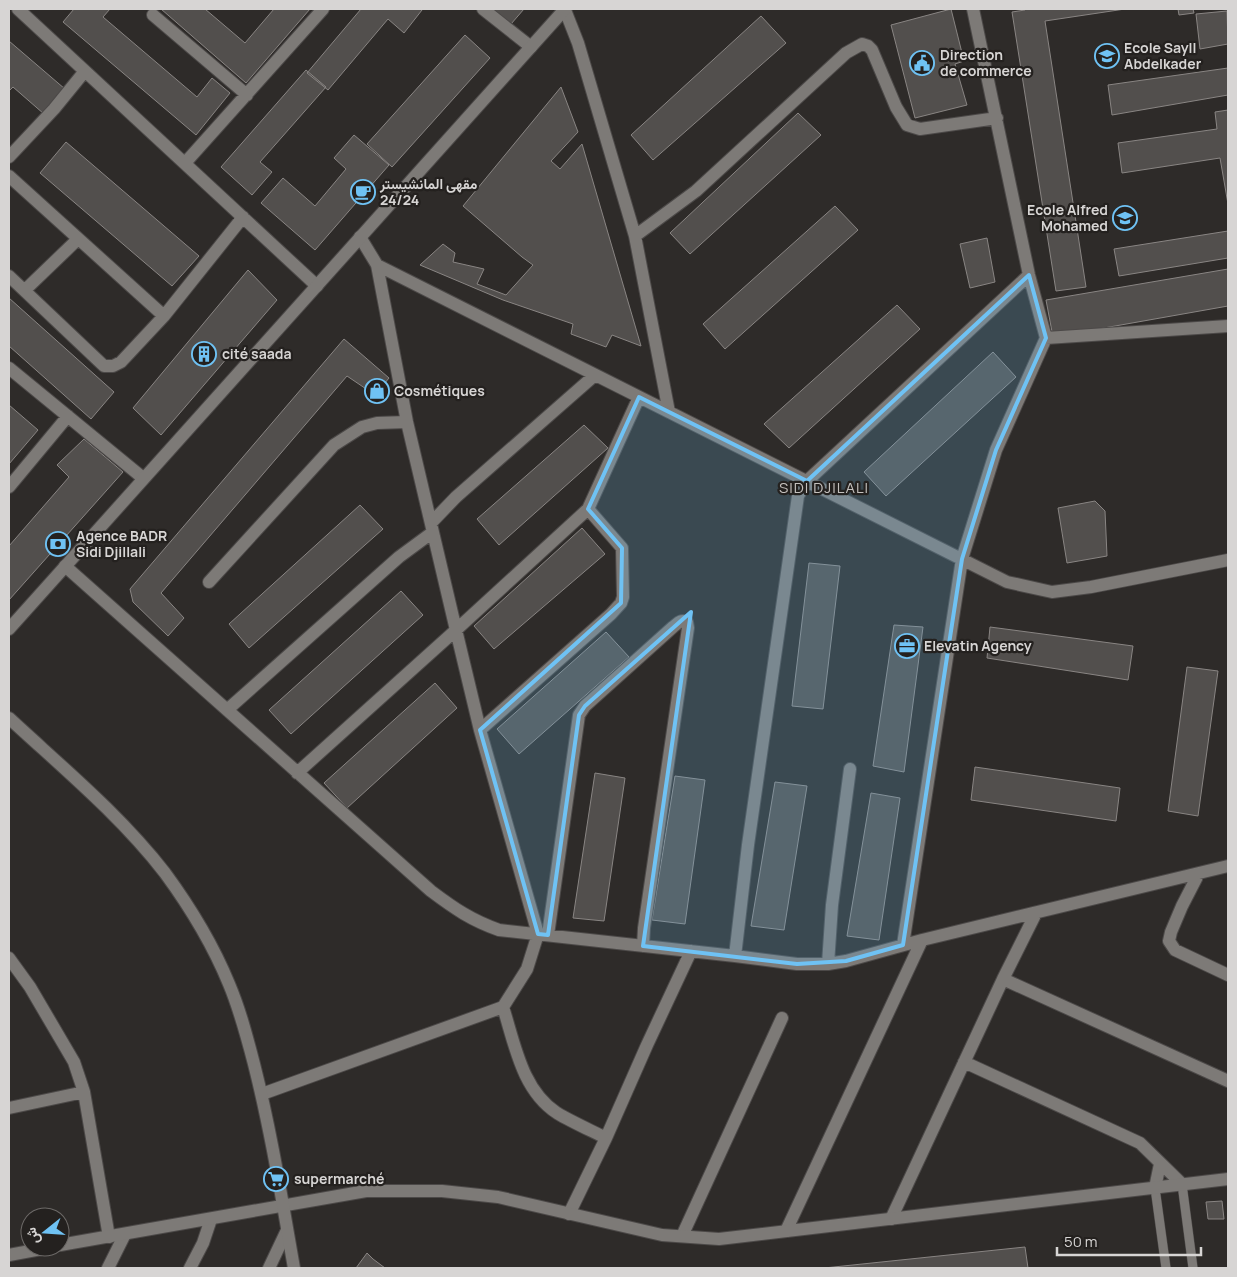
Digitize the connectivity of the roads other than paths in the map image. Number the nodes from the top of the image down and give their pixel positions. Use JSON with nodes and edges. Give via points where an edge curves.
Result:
{"nodes":[{"id":1,"x":18,"y":9,"type":"edge"},
{"id":2,"x":323,"y":9,"type":"edge"},
{"id":3,"x":483,"y":9,"type":"edge"},
{"id":4,"x":565,"y":9,"type":"edge"},
{"id":5,"x":973,"y":9,"type":"edge"},
{"id":6,"x":152,"y":15,"type":"dead end"},
{"id":7,"x":531,"y":47,"type":"junction"},
{"id":8,"x":86,"y":71,"type":"junction"},
{"id":9,"x":247,"y":95,"type":"junction"},
{"id":10,"x":997,"y":118,"type":"junction"},
{"id":11,"x":9,"y":157,"type":"edge"},
{"id":12,"x":185,"y":164,"type":"junction"},
{"id":13,"x":9,"y":176,"type":"edge"},
{"id":14,"x":243,"y":217,"type":"junction"},
{"id":15,"x":635,"y":236,"type":"junction"},
{"id":16,"x":360,"y":237,"type":"junction"},
{"id":17,"x":78,"y":239,"type":"junction"},
{"id":18,"x":377,"y":266,"type":"junction"},
{"id":19,"x":1029,"y":275,"type":"junction"},
{"id":20,"x":9,"y":276,"type":"edge"},
{"id":21,"x":317,"y":286,"type":"junction"},
{"id":22,"x":25,"y":290,"type":"junction"},
{"id":23,"x":164,"y":316,"type":"junction"},
{"id":24,"x":1228,"y":326,"type":"edge"},
{"id":25,"x":1046,"y":338,"type":"junction"},
{"id":26,"x":9,"y":368,"type":"edge"},
{"id":27,"x":595,"y":374,"type":"junction"},
{"id":28,"x":640,"y":397,"type":"junction"},
{"id":29,"x":669,"y":412,"type":"junction"},
{"id":30,"x":68,"y":416,"type":"junction"},
{"id":31,"x":408,"y":422,"type":"junction"},
{"id":32,"x":143,"y":478,"type":"junction"},
{"id":33,"x":807,"y":481,"type":"junction"},
{"id":34,"x":9,"y":488,"type":"edge"},
{"id":35,"x":588,"y":509,"type":"junction"},
{"id":36,"x":432,"y":528,"type":"junction"},
{"id":37,"x":962,"y":559,"type":"junction"},
{"id":38,"x":1228,"y":560,"type":"edge"},
{"id":39,"x":65,"y":566,"type":"junction"},
{"id":40,"x":210,"y":582,"type":"dead end"},
{"id":41,"x":9,"y":629,"type":"edge"},
{"id":42,"x":456,"y":630,"type":"junction"},
{"id":43,"x":227,"y":710,"type":"junction"},
{"id":44,"x":9,"y":718,"type":"edge"},
{"id":45,"x":480,"y":730,"type":"junction"},
{"id":46,"x":850,"y":769,"type":"dead end"},
{"id":47,"x":297,"y":773,"type":"junction"},
{"id":48,"x":1228,"y":866,"type":"edge"},
{"id":49,"x":1199,"y":872,"type":"junction"},
{"id":50,"x":1036,"y":913,"type":"junction"},
{"id":51,"x":543,"y":935,"type":"junction"},
{"id":52,"x":922,"y":940,"type":"junction"},
{"id":53,"x":902,"y":945,"type":"junction"},
{"id":54,"x":643,"y":946,"type":"junction"},
{"id":55,"x":691,"y":951,"type":"junction"},
{"id":56,"x":735,"y":956,"type":"junction"},
{"id":57,"x":9,"y":958,"type":"edge"},
{"id":58,"x":828,"y":964,"type":"junction"},
{"id":59,"x":1228,"y":975,"type":"edge"},
{"id":60,"x":1003,"y":979,"type":"junction"},
{"id":61,"x":503,"y":1008,"type":"junction"},
{"id":62,"x":782,"y":1018,"type":"dead end"},
{"id":63,"x":964,"y":1062,"type":"junction"},
{"id":64,"x":1228,"y":1081,"type":"edge"},
{"id":65,"x":84,"y":1092,"type":"junction"},
{"id":66,"x":262,"y":1094,"type":"junction"},
{"id":67,"x":9,"y":1108,"type":"edge"},
{"id":68,"x":606,"y":1138,"type":"junction"},
{"id":69,"x":1160,"y":1164,"type":"junction"},
{"id":70,"x":1228,"y":1179,"type":"edge"},
{"id":71,"x":1182,"y":1184,"type":"junction"},
{"id":72,"x":1155,"y":1188,"type":"junction"},
{"id":73,"x":284,"y":1206,"type":"junction"},
{"id":74,"x":569,"y":1214,"type":"junction"},
{"id":75,"x":211,"y":1218,"type":"junction"},
{"id":76,"x":891,"y":1219,"type":"junction"},
{"id":77,"x":287,"y":1230,"type":"junction"},
{"id":78,"x":786,"y":1231,"type":"junction"},
{"id":79,"x":125,"y":1234,"type":"junction"},
{"id":80,"x":682,"y":1236,"type":"junction"},
{"id":81,"x":109,"y":1237,"type":"junction"},
{"id":82,"x":70,"y":1244,"type":"edge"},
{"id":83,"x":108,"y":1268,"type":"edge"},
{"id":84,"x":190,"y":1268,"type":"edge"},
{"id":85,"x":269,"y":1268,"type":"edge"},
{"id":86,"x":294,"y":1268,"type":"edge"},
{"id":87,"x":1166,"y":1268,"type":"edge"},
{"id":88,"x":1193,"y":1268,"type":"edge"}],
"edges":[{"from":1,"to":8,"type":"street"},
{"from":2,"to":9,"type":"street"},
{"from":3,"to":7,"type":"street"},
{"from":4,"to":7,"type":"street"},
{"from":4,"to":15,"type":"street"},
{"from":5,"to":10,"type":"street"},
{"from":6,"to":9,"type":"street"},
{"from":7,"to":16,"type":"street"},
{"from":8,"to":11,"type":"street"},
{"from":8,"to":12,"type":"street"},
{"from":9,"to":12,"type":"street"},
{"from":10,"to":15,"type":"street","via":[[920,129],[907,125],[872,50],[862,44],[846,53],[696,191]]},
{"from":10,"to":19,"type":"street"},
{"from":12,"to":14,"type":"street"},
{"from":13,"to":17,"type":"street"},
{"from":14,"to":21,"type":"street"},
{"from":14,"to":23,"type":"street"},
{"from":15,"to":29,"type":"street"},
{"from":16,"to":18,"type":"street"},
{"from":16,"to":21,"type":"street"},
{"from":17,"to":22,"type":"street"},
{"from":17,"to":23,"type":"street"},
{"from":18,"to":27,"type":"street"},
{"from":18,"to":31,"type":"street"},
{"from":19,"to":25,"type":"street"},
{"from":19,"to":33,"type":"street"},
{"from":20,"to":22,"type":"street"},
{"from":21,"to":32,"type":"street"},
{"from":22,"to":23,"type":"street","via":[[104,366],[122,362]]},
{"from":24,"to":25,"type":"street"},
{"from":25,"to":37,"type":"street","via":[[996,450]]},
{"from":26,"to":30,"type":"street"},
{"from":27,"to":28,"type":"street"},
{"from":27,"to":36,"type":"street","via":[[456,497]]},
{"from":28,"to":29,"type":"street"},
{"from":28,"to":35,"type":"street"},
{"from":29,"to":33,"type":"street"},
{"from":30,"to":32,"type":"street"},
{"from":30,"to":34,"type":"street"},
{"from":31,"to":36,"type":"street"},
{"from":31,"to":40,"type":"street","via":[[362,427],[334,445]]},
{"from":32,"to":39,"type":"street"},
{"from":33,"to":37,"type":"street"},
{"from":33,"to":56,"type":"street","via":[[798,496]]},
{"from":35,"to":42,"type":"street"},
{"from":35,"to":45,"type":"street","via":[[622,548],[621,603]]},
{"from":36,"to":42,"type":"street"},
{"from":36,"to":43,"type":"street"},
{"from":37,"to":38,"type":"street","via":[[1007,582],[1052,592]]},
{"from":37,"to":53,"type":"street"},
{"from":39,"to":41,"type":"street"},
{"from":39,"to":43,"type":"street"},
{"from":42,"to":45,"type":"street"},
{"from":42,"to":47,"type":"street"},
{"from":43,"to":47,"type":"street"},
{"from":44,"to":66,"type":"street","via":[[100,802],[170,881],[202,929],[230,984]]},
{"from":45,"to":51,"type":"street"},
{"from":46,"to":58,"type":"street","via":[[832,905]]},
{"from":47,"to":51,"type":"street","via":[[458,912],[499,930]]},
{"from":48,"to":49,"type":"street"},
{"from":49,"to":50,"type":"street"},
{"from":49,"to":59,"type":"street","via":[[1171,932],[1170,942],[1175,950]]},
{"from":50,"to":52,"type":"street"},
{"from":50,"to":60,"type":"street"},
{"from":51,"to":54,"type":"street"},
{"from":51,"to":54,"type":"street","via":[[579,716],[585,706],[673,627],[684,621],[688,628]]},
{"from":51,"to":61,"type":"street"},
{"from":52,"to":53,"type":"street"},
{"from":52,"to":78,"type":"street"},
{"from":53,"to":58,"type":"street"},
{"from":54,"to":55,"type":"street"},
{"from":55,"to":56,"type":"street"},
{"from":55,"to":68,"type":"street"},
{"from":56,"to":58,"type":"street","via":[[797,964]]},
{"from":57,"to":65,"type":"street","via":[[58,1032],[74,1062]]},
{"from":60,"to":63,"type":"street"},
{"from":60,"to":64,"type":"street"},
{"from":61,"to":66,"type":"street"},
{"from":61,"to":68,"type":"street","via":[[523,1071],[536,1093],[556,1112]]},
{"from":62,"to":80,"type":"street"},
{"from":63,"to":69,"type":"street","via":[[1140,1143]]},
{"from":63,"to":76,"type":"street"},
{"from":65,"to":67,"type":"street"},
{"from":65,"to":81,"type":"street"},
{"from":66,"to":73,"type":"street"},
{"from":68,"to":74,"type":"street"},
{"from":69,"to":71,"type":"street"},
{"from":69,"to":72,"type":"street"},
{"from":70,"to":71,"type":"street"},
{"from":71,"to":72,"type":"street"},
{"from":71,"to":88,"type":"lane"},
{"from":72,"to":76,"type":"street"},
{"from":72,"to":87,"type":"lane"},
{"from":73,"to":74,"type":"street","via":[[366,1191],[442,1191],[498,1198]]},
{"from":73,"to":75,"type":"street"},
{"from":73,"to":77,"type":"street"},
{"from":74,"to":80,"type":"street","via":[[662,1235]]},
{"from":75,"to":79,"type":"street"},
{"from":75,"to":84,"type":"street"},
{"from":76,"to":78,"type":"street"},
{"from":77,"to":85,"type":"street"},
{"from":77,"to":86,"type":"street"},
{"from":78,"to":80,"type":"street","via":[[719,1239]]},
{"from":79,"to":81,"type":"street"},
{"from":79,"to":83,"type":"street"},
{"from":81,"to":82,"type":"street"}]}
